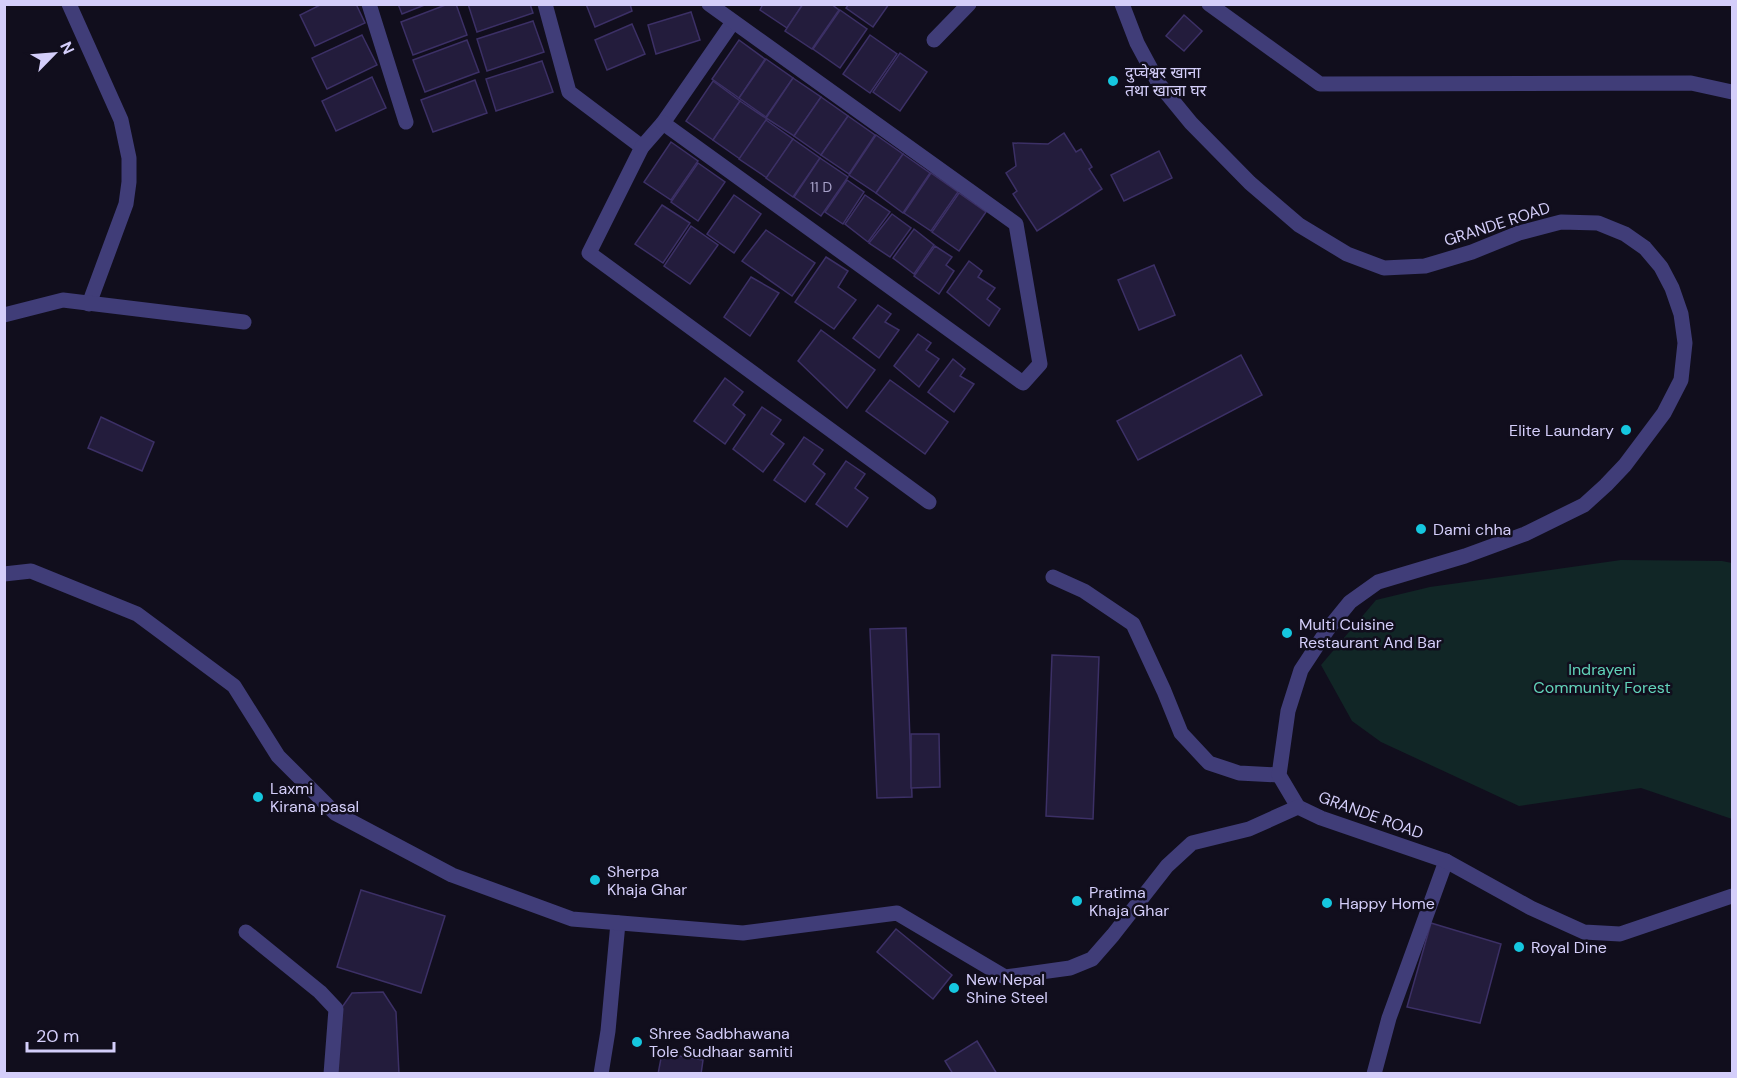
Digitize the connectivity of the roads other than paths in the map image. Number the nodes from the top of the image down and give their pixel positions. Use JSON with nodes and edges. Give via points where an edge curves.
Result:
{"nodes":[{"id":1,"x":69,"y":4,"type":"edge"},
{"id":2,"x":369,"y":4,"type":"edge"},
{"id":3,"x":545,"y":4,"type":"edge"},
{"id":4,"x":709,"y":4,"type":"edge"},
{"id":5,"x":969,"y":4,"type":"edge"},
{"id":6,"x":1122,"y":4,"type":"edge"},
{"id":7,"x":1209,"y":4,"type":"edge"},
{"id":8,"x":733,"y":22,"type":"junction"},
{"id":9,"x":934,"y":40,"type":"dead end"},
{"id":10,"x":1732,"y":92,"type":"edge"},
{"id":11,"x":406,"y":122,"type":"dead end"},
{"id":12,"x":663,"y":123,"type":"junction"},
{"id":13,"x":642,"y":147,"type":"junction"},
{"id":14,"x":89,"y":304,"type":"junction"},
{"id":15,"x":4,"y":315,"type":"edge"},
{"id":16,"x":244,"y":322,"type":"dead end"},
{"id":17,"x":929,"y":502,"type":"dead end"},
{"id":18,"x":4,"y":574,"type":"edge"},
{"id":19,"x":1053,"y":578,"type":"dead end"},
{"id":20,"x":1279,"y":775,"type":"junction"},
{"id":21,"x":1298,"y":807,"type":"junction"},
{"id":22,"x":1446,"y":861,"type":"junction"},
{"id":23,"x":1732,"y":896,"type":"edge"},
{"id":24,"x":618,"y":923,"type":"junction"},
{"id":25,"x":246,"y":932,"type":"dead end"},
{"id":26,"x":331,"y":1074,"type":"edge"},
{"id":27,"x":601,"y":1074,"type":"edge"},
{"id":28,"x":1374,"y":1074,"type":"edge"}],
"edges":[{"from":1,"to":14,"type":"street","via":[[121,120],[129,158],[126,204]]},
{"from":2,"to":11,"type":"street"},
{"from":3,"to":13,"type":"street","via":[[569,92]]},
{"from":4,"to":8,"type":"street"},
{"from":5,"to":9,"type":"street"},
{"from":6,"to":20,"type":"street","name":"GRANDE ROAD","via":[[1137,44],[1159,84],[1191,123],[1250,183],[1299,225],[1347,254],[1384,267],[1425,266],[1561,222],[1598,223],[1645,248],[1672,288],[1681,314],[1685,343],[1681,380],[1664,413],[1625,465],[1584,505],[1525,534],[1378,582],[1350,602],[1301,670],[1288,711]]},
{"from":7,"to":10,"type":"street","via":[[1320,84],[1691,83]]},
{"from":8,"to":12,"type":"street"},
{"from":8,"to":12,"type":"street","via":[[1016,224],[1040,364],[1023,383]]},
{"from":12,"to":13,"type":"street"},
{"from":13,"to":17,"type":"street","via":[[589,253]]},
{"from":14,"to":15,"type":"street","via":[[63,300]]},
{"from":14,"to":16,"type":"street"},
{"from":18,"to":24,"type":"street","via":[[31,571],[137,614],[234,686],[278,756],[335,813],[452,875],[572,919]]},
{"from":19,"to":20,"type":"street","via":[[1084,591],[1133,624],[1181,733],[1209,763],[1239,773]]},
{"from":20,"to":21,"type":"street","name":"GRANDE ROAD"},
{"from":21,"to":22,"type":"street","name":"GRANDE ROAD"},
{"from":21,"to":24,"type":"street","via":[[1249,829],[1192,843],[1167,866],[1092,959],[1070,968],[1005,977],[897,913],[743,933]]},
{"from":22,"to":23,"type":"street","name":"GRANDE ROAD","via":[[1584,932],[1620,934]]},
{"from":22,"to":28,"type":"street","via":[[1389,1018]]},
{"from":24,"to":27,"type":"street"},
{"from":25,"to":26,"type":"street","via":[[321,992],[336,1010]]}]}
